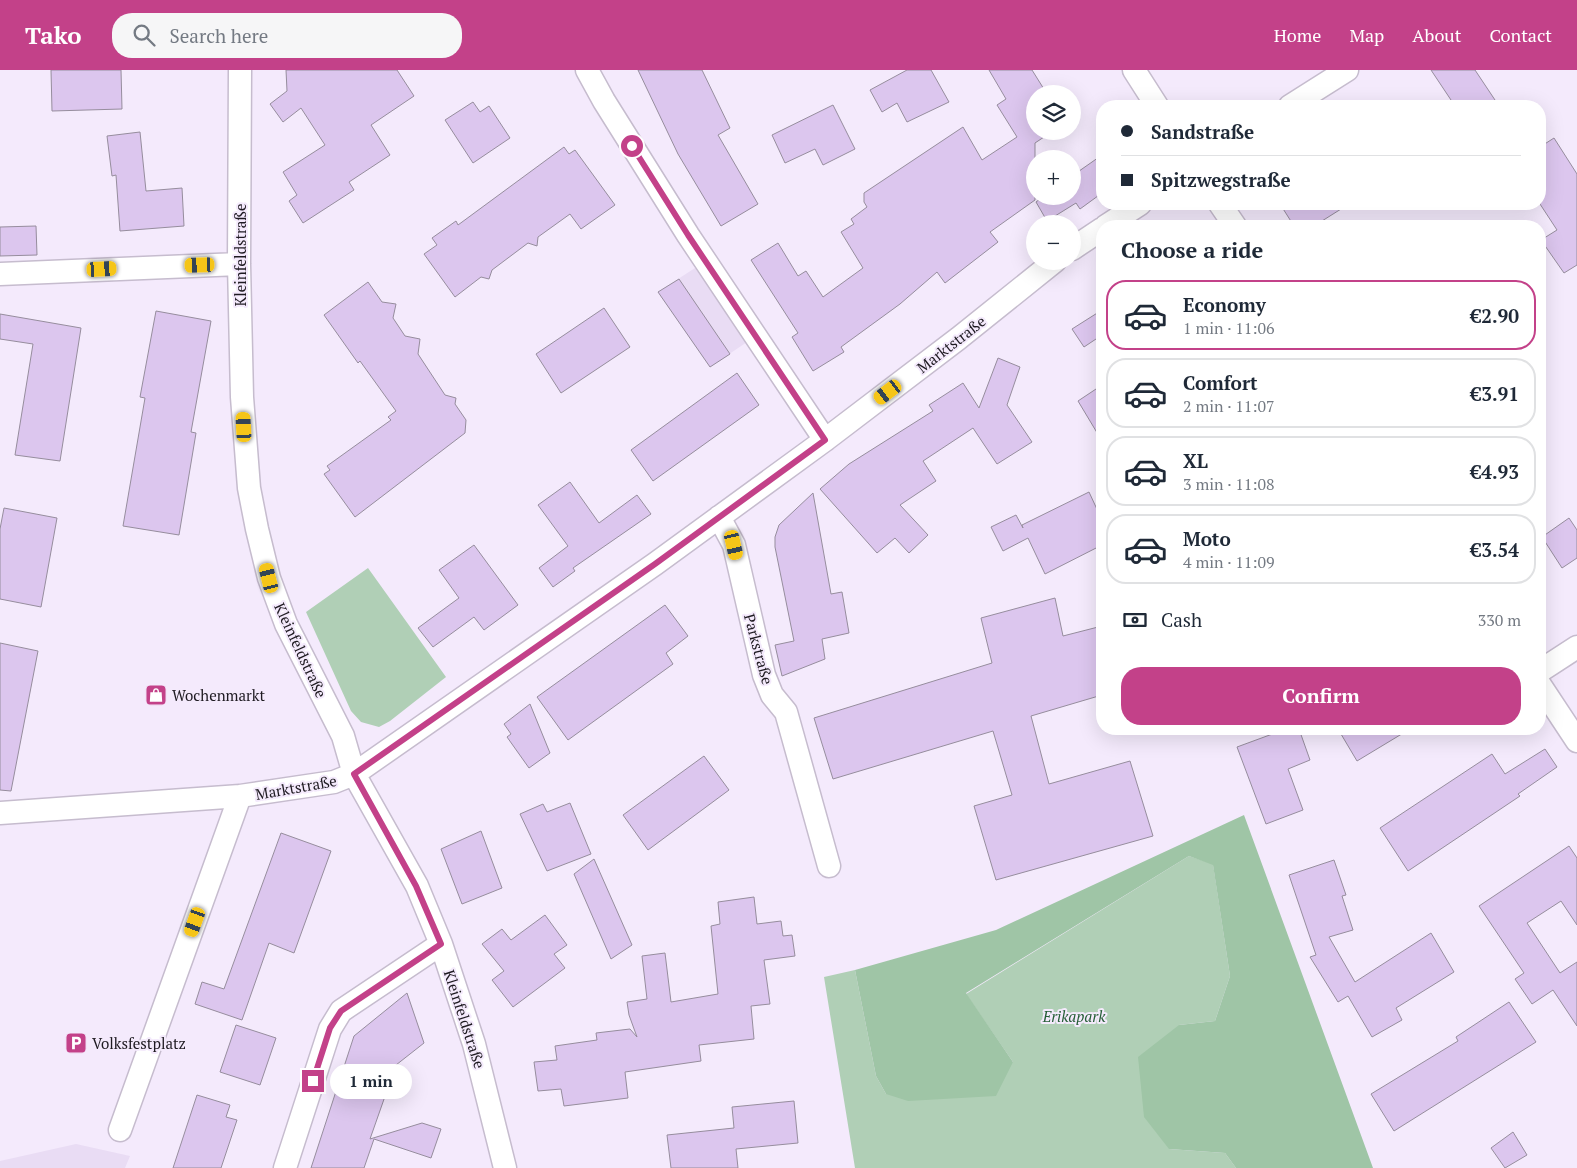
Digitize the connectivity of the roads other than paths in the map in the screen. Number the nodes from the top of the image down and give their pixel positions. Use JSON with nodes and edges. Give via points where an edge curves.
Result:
{"nodes":[{"id":1,"x":240,"y":70,"type":"edge"},
{"id":2,"x":587,"y":70,"type":"edge"},
{"id":3,"x":1134,"y":70,"type":"edge"},
{"id":4,"x":1347,"y":70,"type":"edge"},
{"id":5,"x":1153,"y":100,"type":"edge"},
{"id":6,"x":1300,"y":100,"type":"edge"},
{"id":7,"x":1131,"y":210,"type":"edge"},
{"id":8,"x":1115,"y":220,"type":"edge"},
{"id":9,"x":1096,"y":233,"type":"edge"},
{"id":10,"x":1081,"y":243,"type":"edge"},
{"id":11,"x":239,"y":264,"type":"junction"},
{"id":12,"x":1044,"y":270,"type":"edge"},
{"id":13,"x":0,"y":274,"type":"edge"},
{"id":14,"x":825,"y":440,"type":"junction"},
{"id":15,"x":719,"y":517,"type":"junction"},
{"id":16,"x":1577,"y":647,"type":"edge"},
{"id":17,"x":1546,"y":666,"type":"edge"},
{"id":18,"x":1546,"y":694,"type":"edge"},
{"id":19,"x":1577,"y":741,"type":"edge"},
{"id":20,"x":354,"y":774,"type":"junction"},
{"id":21,"x":240,"y":796,"type":"junction"},
{"id":22,"x":0,"y":813,"type":"edge"},
{"id":23,"x":830,"y":866,"type":"dead end"},
{"id":24,"x":441,"y":944,"type":"junction"},
{"id":25,"x":120,"y":1130,"type":"dead end"},
{"id":26,"x":284,"y":1168,"type":"edge"},
{"id":27,"x":505,"y":1168,"type":"edge"}],
"edges":[{"from":1,"to":11,"type":"street","name":"Kleinfeldstraße"},
{"from":2,"to":14,"type":"street","via":[[688,235]]},
{"from":3,"to":5,"type":"street"},
{"from":4,"to":6,"type":"street"},
{"from":7,"to":8,"type":"street"},
{"from":9,"to":10,"type":"street"},
{"from":11,"to":13,"type":"street"},
{"from":11,"to":20,"type":"street","name":"Kleinfeldstraße","via":[[245,442],[257,530],[269,578],[286,624],[343,736]]},
{"from":12,"to":14,"type":"street","name":"Marktstraße"},
{"from":14,"to":15,"type":"street","name":"Marktstraße"},
{"from":15,"to":20,"type":"street","name":"Marktstraße"},
{"from":15,"to":23,"type":"street","name":"Parkstraße","via":[[734,545],[764,675],[772,695],[786,712]]},
{"from":16,"to":17,"type":"street"},
{"from":18,"to":19,"type":"street"},
{"from":20,"to":21,"type":"street","name":"Marktstraße","via":[[334,782]]},
{"from":20,"to":24,"type":"street","name":"Kleinfeldstraße","via":[[416,886]]},
{"from":21,"to":22,"type":"street","name":"Marktstraße"},
{"from":21,"to":25,"type":"street"},
{"from":24,"to":26,"type":"street","via":[[341,1011],[330,1028]]},
{"from":24,"to":27,"type":"street","name":"Kleinfeldstraße","via":[[478,1056]]}]}
